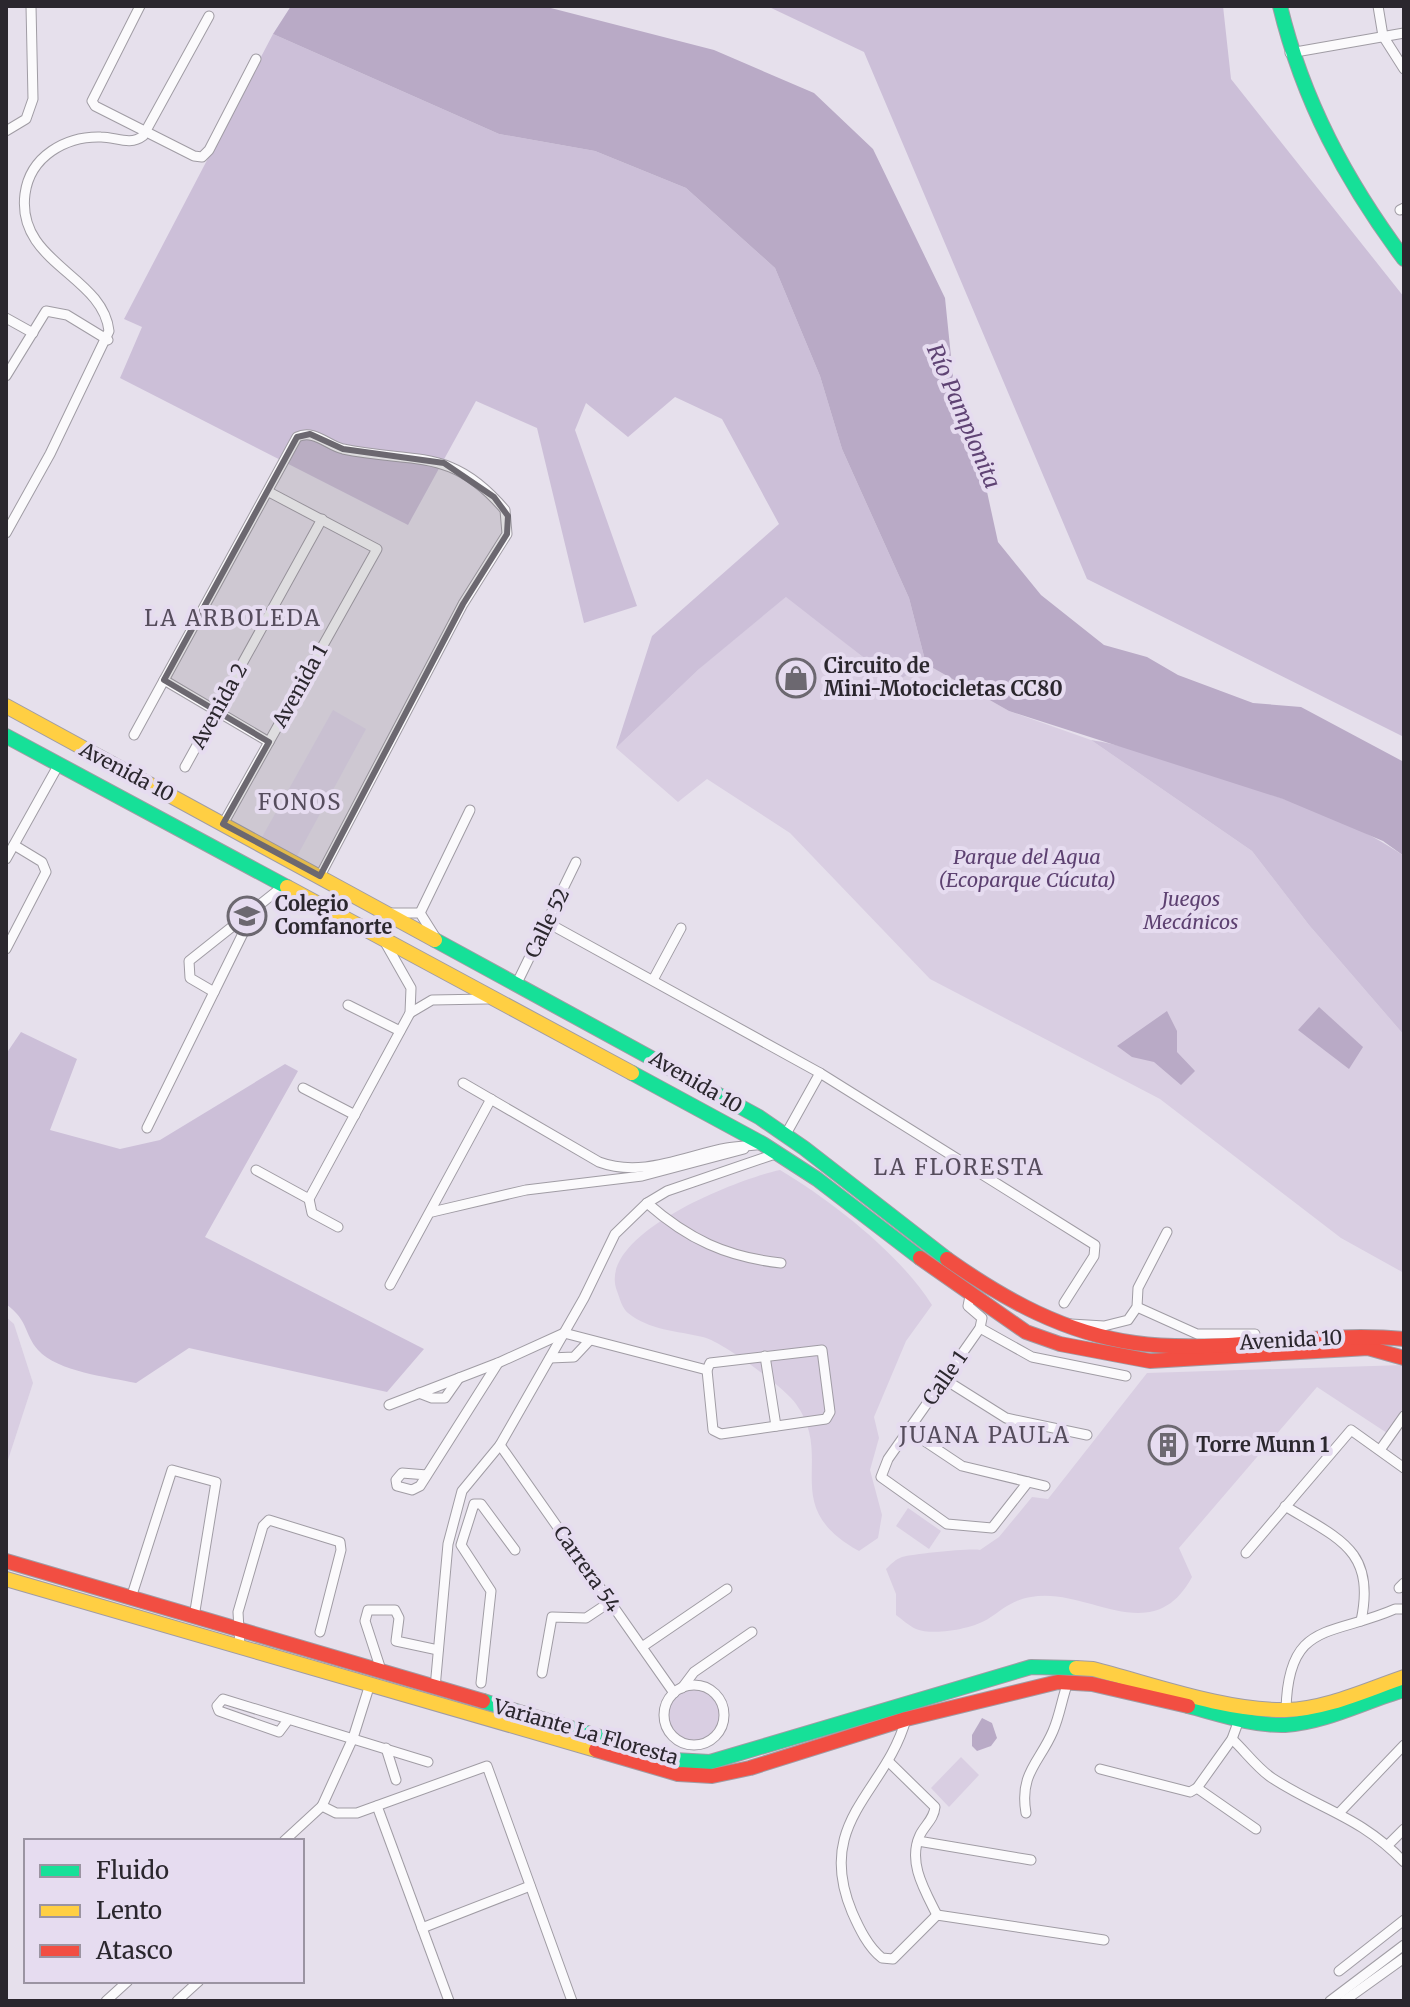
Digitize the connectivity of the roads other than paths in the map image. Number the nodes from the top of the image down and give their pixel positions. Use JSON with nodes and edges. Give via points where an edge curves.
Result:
{"nodes":[{"id":1,"x":31,"y":6,"type":"edge"},
{"id":2,"x":140,"y":6,"type":"edge"},
{"id":3,"x":1280,"y":6,"type":"edge"},
{"id":4,"x":1378,"y":6,"type":"edge"},
{"id":5,"x":209,"y":16,"type":"dead end"},
{"id":6,"x":1404,"y":33,"type":"edge"},
{"id":7,"x":1383,"y":36,"type":"junction"},
{"id":8,"x":1290,"y":53,"type":"junction"},
{"id":9,"x":256,"y":59,"type":"dead end"},
{"id":10,"x":1404,"y":69,"type":"edge"},
{"id":11,"x":6,"y":131,"type":"edge"},
{"id":12,"x":145,"y":133,"type":"junction"},
{"id":13,"x":1404,"y":259,"type":"edge"},
{"id":14,"x":6,"y":318,"type":"edge"},
{"id":15,"x":33,"y":333,"type":"junction"},
{"id":16,"x":108,"y":340,"type":"junction"},
{"id":17,"x":6,"y":376,"type":"edge"},
{"id":18,"x":269,"y":492,"type":"junction"},
{"id":19,"x":322,"y":519,"type":"junction"},
{"id":20,"x":6,"y":533,"type":"edge"},
{"id":21,"x":164,"y":680,"type":"junction"},
{"id":22,"x":6,"y":706,"type":"edge"},
{"id":23,"x":216,"y":710,"type":"junction"},
{"id":24,"x":134,"y":735,"type":"dead end"},
{"id":25,"x":6,"y":736,"type":"edge"},
{"id":26,"x":269,"y":742,"type":"junction"},
{"id":27,"x":59,"y":764,"type":"junction"},
{"id":28,"x":185,"y":767,"type":"dead end"},
{"id":29,"x":470,"y":810,"type":"dead end"},
{"id":30,"x":223,"y":824,"type":"junction"},
{"id":31,"x":14,"y":845,"type":"junction"},
{"id":32,"x":6,"y":859,"type":"edge"},
{"id":33,"x":576,"y":862,"type":"dead end"},
{"id":34,"x":320,"y":876,"type":"junction"},
{"id":35,"x":282,"y":887,"type":"junction"},
{"id":36,"x":254,"y":911,"type":"junction"},
{"id":37,"x":388,"y":913,"type":"junction"},
{"id":38,"x":420,"y":913,"type":"junction"},
{"id":39,"x":548,"y":923,"type":"junction"},
{"id":40,"x":681,"y":928,"type":"dead end"},
{"id":41,"x":419,"y":930,"type":"junction"},
{"id":42,"x":384,"y":941,"type":"junction"},
{"id":43,"x":443,"y":943,"type":"junction"},
{"id":44,"x":6,"y":949,"type":"edge"},
{"id":45,"x":409,"y":954,"type":"junction"},
{"id":46,"x":436,"y":968,"type":"junction"},
{"id":47,"x":653,"y":980,"type":"junction"},
{"id":48,"x":517,"y":983,"type":"junction"},
{"id":49,"x":214,"y":992,"type":"junction"},
{"id":50,"x":498,"y":1001,"type":"junction"},
{"id":51,"x":348,"y":1005,"type":"dead end"},
{"id":52,"x":410,"y":1013,"type":"junction"},
{"id":53,"x":400,"y":1031,"type":"junction"},
{"id":54,"x":820,"y":1073,"type":"junction"},
{"id":55,"x":463,"y":1083,"type":"dead end"},
{"id":56,"x":303,"y":1088,"type":"dead end"},
{"id":57,"x":491,"y":1099,"type":"junction"},
{"id":58,"x":355,"y":1115,"type":"junction"},
{"id":59,"x":731,"y":1126,"type":"junction"},
{"id":60,"x":147,"y":1128,"type":"dead end"},
{"id":61,"x":786,"y":1134,"type":"junction"},
{"id":62,"x":763,"y":1144,"type":"junction"},
{"id":63,"x":730,"y":1147,"type":"junction"},
{"id":64,"x":747,"y":1147,"type":"junction"},
{"id":65,"x":778,"y":1153,"type":"junction"},
{"id":66,"x":256,"y":1170,"type":"dead end"},
{"id":67,"x":309,"y":1199,"type":"junction"},
{"id":68,"x":647,"y":1203,"type":"junction"},
{"id":69,"x":432,"y":1212,"type":"junction"},
{"id":70,"x":338,"y":1227,"type":"dead end"},
{"id":71,"x":1167,"y":1232,"type":"dead end"},
{"id":72,"x":781,"y":1263,"type":"dead end"},
{"id":73,"x":390,"y":1285,"type":"dead end"},
{"id":74,"x":970,"y":1296,"type":"junction"},
{"id":75,"x":1064,"y":1303,"type":"dead end"},
{"id":76,"x":1137,"y":1307,"type":"junction"},
{"id":77,"x":1060,"y":1324,"type":"junction"},
{"id":78,"x":980,"y":1328,"type":"junction"},
{"id":79,"x":564,"y":1333,"type":"junction"},
{"id":80,"x":1404,"y":1339,"type":"edge"},
{"id":81,"x":589,"y":1341,"type":"junction"},
{"id":82,"x":1268,"y":1341,"type":"junction"},
{"id":83,"x":765,"y":1356,"type":"junction"},
{"id":84,"x":550,"y":1358,"type":"junction"},
{"id":85,"x":1404,"y":1358,"type":"edge"},
{"id":86,"x":498,"y":1363,"type":"junction"},
{"id":87,"x":707,"y":1370,"type":"junction"},
{"id":88,"x":1126,"y":1376,"type":"dead end"},
{"id":89,"x":944,"y":1379,"type":"junction"},
{"id":90,"x":389,"y":1405,"type":"dead end"},
{"id":91,"x":1404,"y":1416,"type":"edge"},
{"id":92,"x":776,"y":1426,"type":"junction"},
{"id":93,"x":908,"y":1430,"type":"junction"},
{"id":94,"x":1087,"y":1435,"type":"dead end"},
{"id":95,"x":500,"y":1445,"type":"junction"},
{"id":96,"x":1380,"y":1450,"type":"junction"},
{"id":97,"x":1404,"y":1468,"type":"edge"},
{"id":98,"x":427,"y":1475,"type":"dead end"},
{"id":99,"x":1028,"y":1482,"type":"junction"},
{"id":100,"x":1045,"y":1486,"type":"dead end"},
{"id":101,"x":1285,"y":1506,"type":"junction"},
{"id":102,"x":448,"y":1544,"type":"junction"},
{"id":103,"x":461,"y":1545,"type":"junction"},
{"id":104,"x":515,"y":1550,"type":"dead end"},
{"id":105,"x":1246,"y":1553,"type":"dead end"},
{"id":106,"x":6,"y":1561,"type":"edge"},
{"id":107,"x":6,"y":1579,"type":"edge"},
{"id":108,"x":727,"y":1589,"type":"dead end"},
{"id":109,"x":131,"y":1598,"type":"junction"},
{"id":110,"x":610,"y":1602,"type":"junction"},
{"id":111,"x":1404,"y":1609,"type":"edge"},
{"id":112,"x":194,"y":1617,"type":"junction"},
{"id":113,"x":1361,"y":1621,"type":"junction"},
{"id":114,"x":241,"y":1631,"type":"junction"},
{"id":115,"x":320,"y":1632,"type":"dead end"},
{"id":116,"x":752,"y":1632,"type":"dead end"},
{"id":117,"x":240,"y":1647,"type":"junction"},
{"id":118,"x":642,"y":1647,"type":"junction"},
{"id":119,"x":438,"y":1650,"type":"junction"},
{"id":120,"x":381,"y":1670,"type":"junction"},
{"id":121,"x":542,"y":1673,"type":"dead end"},
{"id":122,"x":1404,"y":1677,"type":"edge"},
{"id":123,"x":1068,"y":1682,"type":"junction"},
{"id":124,"x":481,"y":1683,"type":"dead end"},
{"id":125,"x":370,"y":1684,"type":"junction"},
{"id":126,"x":435,"y":1688,"type":"junction"},
{"id":127,"x":1404,"y":1690,"type":"edge"},
{"id":128,"x":678,"y":1691,"type":"junction"},
{"id":129,"x":1286,"y":1710,"type":"junction"},
{"id":130,"x":1241,"y":1712,"type":"junction"},
{"id":131,"x":873,"y":1713,"type":"junction"},
{"id":132,"x":505,"y":1716,"type":"junction"},
{"id":133,"x":906,"y":1719,"type":"junction"},
{"id":134,"x":288,"y":1720,"type":"junction"},
{"id":135,"x":878,"y":1728,"type":"junction"},
{"id":136,"x":353,"y":1738,"type":"junction"},
{"id":137,"x":1232,"y":1739,"type":"junction"},
{"id":138,"x":1404,"y":1745,"type":"edge"},
{"id":139,"x":386,"y":1748,"type":"junction"},
{"id":140,"x":888,"y":1761,"type":"junction"},
{"id":141,"x":428,"y":1762,"type":"dead end"},
{"id":142,"x":1100,"y":1769,"type":"dead end"},
{"id":143,"x":396,"y":1780,"type":"dead end"},
{"id":144,"x":1197,"y":1788,"type":"junction"},
{"id":145,"x":322,"y":1806,"type":"junction"},
{"id":146,"x":377,"y":1806,"type":"junction"},
{"id":147,"x":1340,"y":1812,"type":"junction"},
{"id":148,"x":1026,"y":1813,"type":"dead end"},
{"id":149,"x":1256,"y":1829,"type":"dead end"},
{"id":150,"x":1404,"y":1829,"type":"edge"},
{"id":151,"x":286,"y":1839,"type":"edge"},
{"id":152,"x":918,"y":1841,"type":"junction"},
{"id":153,"x":1388,"y":1845,"type":"junction"},
{"id":154,"x":1031,"y":1860,"type":"dead end"},
{"id":155,"x":1404,"y":1862,"type":"edge"},
{"id":156,"x":530,"y":1886,"type":"junction"},
{"id":157,"x":937,"y":1915,"type":"junction"},
{"id":158,"x":1402,"y":1924,"type":"edge"},
{"id":159,"x":422,"y":1928,"type":"junction"},
{"id":160,"x":1104,"y":1940,"type":"dead end"},
{"id":161,"x":1404,"y":1945,"type":"edge"},
{"id":162,"x":1404,"y":1958,"type":"edge"},
{"id":163,"x":1339,"y":1971,"type":"dead end"},
{"id":164,"x":126,"y":1983,"type":"edge"},
{"id":165,"x":197,"y":1983,"type":"edge"},
{"id":166,"x":1333,"y":2000,"type":"edge"},
{"id":167,"x":106,"y":2001,"type":"edge"},
{"id":168,"x":177,"y":2001,"type":"edge"},
{"id":169,"x":449,"y":2001,"type":"edge"},
{"id":170,"x":572,"y":2001,"type":"edge"},
{"id":171,"x":1344,"y":2001,"type":"edge"}],
"edges":[{"from":1,"to":11,"type":"street","via":[[33,99],[26,119]]},
{"from":2,"to":12,"type":"street","via":[[92,98],[95,106]]},
{"from":3,"to":8,"type":"main road"},
{"from":4,"to":7,"type":"street"},
{"from":5,"to":12,"type":"street"},
{"from":6,"to":7,"type":"street"},
{"from":7,"to":8,"type":"street"},
{"from":7,"to":10,"type":"street"},
{"from":8,"to":13,"type":"main road","via":[[1325,140]]},
{"from":9,"to":12,"type":"street","via":[[202,157]]},
{"from":12,"to":16,"type":"street","via":[[132,142],[90,137],[62,144],[33,170],[25,195],[31,232],[54,263],[100,306],[109,326]]},
{"from":14,"to":15,"type":"street"},
{"from":15,"to":16,"type":"street","via":[[46,311],[67,315]]},
{"from":15,"to":17,"type":"street"},
{"from":16,"to":20,"type":"street"},
{"from":18,"to":19,"type":"street"},
{"from":18,"to":21,"type":"street"},
{"from":18,"to":34,"type":"street","via":[[297,437],[310,434],[343,449],[453,466],[494,497],[509,522]]},
{"from":19,"to":23,"type":"street","name":"Avenida 2"},
{"from":19,"to":26,"type":"street","name":"Avenida 1","via":[[377,549]]},
{"from":21,"to":23,"type":"street"},
{"from":21,"to":24,"type":"street"},
{"from":22,"to":30,"type":"main road","name":"Avenida 10"},
{"from":23,"to":26,"type":"street"},
{"from":23,"to":28,"type":"street","name":"Avenida 2"},
{"from":25,"to":27,"type":"main road","name":"Avenida 10"},
{"from":26,"to":30,"type":"street","name":"Avenida 1"},
{"from":27,"to":31,"type":"street"},
{"from":27,"to":35,"type":"main road","name":"Avenida 10"},
{"from":29,"to":38,"type":"street"},
{"from":30,"to":34,"type":"main road","name":"Avenida 10"},
{"from":31,"to":32,"type":"street"},
{"from":31,"to":44,"type":"street","via":[[42,862],[46,872]]},
{"from":33,"to":39,"type":"street","name":"Calle 52"},
{"from":34,"to":37,"type":"main road","name":"Avenida 10"},
{"from":35,"to":36,"type":"street"},
{"from":35,"to":42,"type":"main road","name":"Avenida 10"},
{"from":36,"to":49,"type":"street"},
{"from":36,"to":49,"type":"street","via":[[189,961],[190,978]]},
{"from":37,"to":38,"type":"street"},
{"from":37,"to":41,"type":"main road","name":"Avenida 10"},
{"from":38,"to":43,"type":"street"},
{"from":39,"to":47,"type":"street"},
{"from":39,"to":48,"type":"street","name":"Calle 52"},
{"from":40,"to":47,"type":"street"},
{"from":41,"to":43,"type":"main road","name":"Avenida 10"},
{"from":41,"to":45,"type":"main road"},
{"from":42,"to":45,"type":"main road","name":"Avenida 10"},
{"from":42,"to":52,"type":"street","via":[[411,988]]},
{"from":43,"to":46,"type":"main road"},
{"from":43,"to":48,"type":"main road","name":"Avenida 10"},
{"from":45,"to":46,"type":"main road","name":"Avenida 10"},
{"from":46,"to":50,"type":"main road","name":"Avenida 10"},
{"from":47,"to":54,"type":"street"},
{"from":48,"to":61,"type":"main road","name":"Avenida 10"},
{"from":49,"to":60,"type":"street"},
{"from":50,"to":52,"type":"street","via":[[432,1000]]},
{"from":50,"to":59,"type":"main road","name":"Avenida 10"},
{"from":51,"to":53,"type":"street"},
{"from":52,"to":53,"type":"street"},
{"from":53,"to":58,"type":"street"},
{"from":54,"to":61,"type":"street"},
{"from":54,"to":75,"type":"street","via":[[1095,1245],[1094,1256]]},
{"from":55,"to":57,"type":"street"},
{"from":56,"to":58,"type":"street"},
{"from":57,"to":63,"type":"street","via":[[608,1166],[644,1168]]},
{"from":57,"to":69,"type":"street"},
{"from":58,"to":67,"type":"street"},
{"from":59,"to":62,"type":"main road","name":"Avenida 10"},
{"from":59,"to":63,"type":"street"},
{"from":61,"to":77,"type":"main road","name":"Avenida 10","via":[[972,1277]]},
{"from":62,"to":64,"type":"street"},
{"from":62,"to":65,"type":"main road","name":"Avenida 10"},
{"from":63,"to":64,"type":"street"},
{"from":64,"to":69,"type":"street","via":[[642,1176],[526,1190]]},
{"from":65,"to":68,"type":"street","via":[[681,1184]]},
{"from":65,"to":74,"type":"main road","name":"Avenida 10"},
{"from":66,"to":67,"type":"street"},
{"from":67,"to":70,"type":"street","via":[[312,1213]]},
{"from":68,"to":72,"type":"street","via":[[707,1246]]},
{"from":68,"to":79,"type":"street","via":[[615,1234]]},
{"from":69,"to":73,"type":"street"},
{"from":71,"to":76,"type":"street","via":[[1138,1288]]},
{"from":74,"to":78,"type":"street","via":[[968,1306],[982,1318]]},
{"from":74,"to":85,"type":"main road","name":"Avenida 10","via":[[1026,1332],[1123,1358],[1177,1362],[1368,1348]]},
{"from":76,"to":77,"type":"street","via":[[1119,1323]]},
{"from":76,"to":82,"type":"street","via":[[1197,1334],[1254,1334]]},
{"from":77,"to":82,"type":"main road","name":"Avenida 10","via":[[1134,1343]]},
{"from":78,"to":88,"type":"street","via":[[1032,1357]]},
{"from":78,"to":89,"type":"street","name":"Calle 1"},
{"from":79,"to":81,"type":"street"},
{"from":79,"to":84,"type":"street"},
{"from":79,"to":86,"type":"street"},
{"from":80,"to":82,"type":"main road","name":"Avenida 10"},
{"from":81,"to":84,"type":"street","via":[[574,1357]]},
{"from":81,"to":87,"type":"street"},
{"from":83,"to":87,"type":"street","via":[[713,1362]]},
{"from":83,"to":92,"type":"street"},
{"from":83,"to":92,"type":"street","via":[[824,1352],[828,1417]]},
{"from":84,"to":95,"type":"street"},
{"from":86,"to":90,"type":"street"},
{"from":86,"to":98,"type":"street"},
{"from":87,"to":92,"type":"street","via":[[715,1432]]},
{"from":89,"to":93,"type":"street","name":"Calle 1"},
{"from":89,"to":94,"type":"street","via":[[1006,1418]]},
{"from":91,"to":96,"type":"street"},
{"from":93,"to":99,"type":"street","via":[[962,1466]]},
{"from":93,"to":99,"type":"street","name":"Calle 1","via":[[881,1477],[947,1524],[992,1528]]},
{"from":95,"to":102,"type":"street","via":[[462,1491]]},
{"from":95,"to":110,"type":"street","name":"Carrera 54"},
{"from":96,"to":97,"type":"street"},
{"from":96,"to":101,"type":"street","via":[[1351,1430]]},
{"from":99,"to":100,"type":"street"},
{"from":101,"to":105,"type":"street"},
{"from":101,"to":113,"type":"street","via":[[1331,1534],[1360,1563],[1367,1579]]},
{"from":102,"to":103,"type":"street"},
{"from":102,"to":119,"type":"street"},
{"from":103,"to":104,"type":"street","via":[[471,1507],[477,1503]]},
{"from":103,"to":124,"type":"street","via":[[491,1591]]},
{"from":106,"to":109,"type":"main road","name":"Variante La Floresta"},
{"from":107,"to":117,"type":"main road","name":"Variante La Floresta"},
{"from":108,"to":118,"type":"street"},
{"from":109,"to":112,"type":"main road","name":"Variante La Floresta"},
{"from":109,"to":112,"type":"street","via":[[172,1470],[216,1482]]},
{"from":110,"to":118,"type":"street","name":"Carrera 54"},
{"from":110,"to":121,"type":"street","via":[[586,1618],[552,1617]]},
{"from":111,"to":113,"type":"street"},
{"from":112,"to":114,"type":"main road","name":"Variante La Floresta"},
{"from":113,"to":129,"type":"street","via":[[1322,1631],[1303,1646],[1289,1675]]},
{"from":114,"to":115,"type":"street","via":[[238,1612],[263,1526],[277,1520],[340,1542]]},
{"from":114,"to":117,"type":"street"},
{"from":114,"to":120,"type":"main road","name":"Variante La Floresta"},
{"from":116,"to":128,"type":"street","via":[[694,1672]]},
{"from":117,"to":125,"type":"main road","name":"Variante La Floresta"},
{"from":118,"to":128,"type":"street","name":"Carrera 54"},
{"from":119,"to":120,"type":"street","via":[[396,1641],[395,1610],[368,1610],[365,1621]]},
{"from":119,"to":126,"type":"street"},
{"from":120,"to":126,"type":"main road","name":"Variante La Floresta"},
{"from":122,"to":129,"type":"main road","name":"Variante La Floresta","via":[[1321,1705]]},
{"from":123,"to":130,"type":"main road","name":"Variante La Floresta"},
{"from":123,"to":133,"type":"main road","name":"Variante La Floresta"},
{"from":123,"to":148,"type":"street","via":[[1054,1728],[1030,1768]]},
{"from":125,"to":132,"type":"main road","name":"Variante La Floresta"},
{"from":125,"to":136,"type":"street"},
{"from":126,"to":132,"type":"main road","name":"Variante La Floresta"},
{"from":127,"to":130,"type":"main road","name":"Variante La Floresta","via":[[1325,1720],[1290,1727]]},
{"from":128,"to":128,"type":"street","via":[[665,1710],[668,1730],[692,1745],[712,1740],[724,1715],[718,1697],[701,1686]]},
{"from":129,"to":130,"type":"main road","name":"Variante La Floresta"},
{"from":130,"to":131,"type":"main road","name":"Variante La Floresta","via":[[1093,1669],[1054,1666],[1007,1672]]},
{"from":130,"to":137,"type":"street"},
{"from":131,"to":132,"type":"main road","name":"Variante La Floresta","via":[[740,1756],[696,1762]]},
{"from":131,"to":135,"type":"main road"},
{"from":132,"to":135,"type":"main road","name":"Variante La Floresta","via":[[678,1774],[712,1776]]},
{"from":133,"to":135,"type":"main road","name":"Variante La Floresta"},
{"from":133,"to":140,"type":"street"},
{"from":134,"to":134,"type":"street","via":[[279,1732],[217,1706],[223,1699]]},
{"from":134,"to":136,"type":"street"},
{"from":136,"to":139,"type":"street"},
{"from":136,"to":145,"type":"street"},
{"from":137,"to":144,"type":"street"},
{"from":137,"to":147,"type":"street","via":[[1268,1776]]},
{"from":138,"to":147,"type":"street"},
{"from":139,"to":141,"type":"street"},
{"from":139,"to":143,"type":"street"},
{"from":140,"to":152,"type":"street","via":[[935,1807]]},
{"from":140,"to":157,"type":"street","via":[[865,1790],[845,1833],[847,1900],[863,1935],[882,1958],[893,1959]]},
{"from":142,"to":144,"type":"street","via":[[1181,1792]]},
{"from":144,"to":149,"type":"street"},
{"from":145,"to":146,"type":"street","via":[[346,1814]]},
{"from":145,"to":151,"type":"street"},
{"from":146,"to":156,"type":"street","via":[[487,1766]]},
{"from":146,"to":159,"type":"street"},
{"from":147,"to":153,"type":"street"},
{"from":150,"to":153,"type":"street"},
{"from":152,"to":154,"type":"street"},
{"from":152,"to":157,"type":"street","via":[[918,1875]]},
{"from":153,"to":155,"type":"street"},
{"from":156,"to":159,"type":"street"},
{"from":156,"to":170,"type":"street"},
{"from":157,"to":160,"type":"street"},
{"from":158,"to":163,"type":"street"},
{"from":159,"to":169,"type":"street"},
{"from":161,"to":166,"type":"street"},
{"from":162,"to":171,"type":"street"},
{"from":164,"to":167,"type":"street"},
{"from":165,"to":168,"type":"street"}]}
